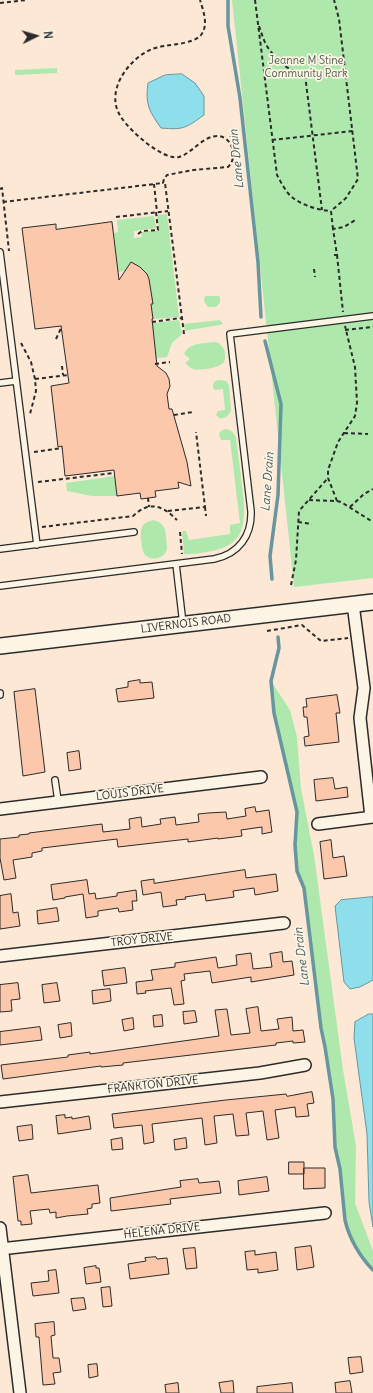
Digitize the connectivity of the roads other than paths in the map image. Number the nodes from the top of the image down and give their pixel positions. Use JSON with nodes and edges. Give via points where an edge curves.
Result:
{"nodes":[{"id":1,"x":0,"y":252,"type":"edge"},
{"id":2,"x":373,"y":316,"type":"edge"},
{"id":3,"x":16,"y":380,"type":"junction"},
{"id":4,"x":0,"y":382,"type":"edge"},
{"id":5,"x":134,"y":532,"type":"dead end"},
{"id":6,"x":37,"y":545,"type":"junction"},
{"id":7,"x":0,"y":549,"type":"edge"},
{"id":8,"x":176,"y":564,"type":"junction"},
{"id":9,"x":0,"y":586,"type":"edge"},
{"id":10,"x":373,"y":602,"type":"edge"},
{"id":11,"x":353,"y":604,"type":"junction"},
{"id":12,"x":183,"y":624,"type":"junction"},
{"id":13,"x":0,"y":646,"type":"edge"},
{"id":14,"x":261,"y":777,"type":"dead end"},
{"id":15,"x":55,"y":780,"type":"dead end"},
{"id":16,"x":58,"y":802,"type":"junction"},
{"id":17,"x":0,"y":809,"type":"edge"},
{"id":18,"x":372,"y":817,"type":"edge"},
{"id":19,"x":318,"y":824,"type":"dead end"},
{"id":20,"x":284,"y":923,"type":"dead end"},
{"id":21,"x":0,"y":956,"type":"edge"},
{"id":22,"x":305,"y":1065,"type":"dead end"},
{"id":23,"x":0,"y":1102,"type":"edge"},
{"id":24,"x":325,"y":1213,"type":"dead end"},
{"id":25,"x":0,"y":1228,"type":"edge"},
{"id":26,"x":1,"y":1249,"type":"edge"},
{"id":27,"x":20,"y":1393,"type":"edge"}],
"edges":[{"from":1,"to":3,"type":"lane"},
{"from":2,"to":8,"type":"lane","via":[[230,334],[252,511],[251,523],[238,549],[226,556]]},
{"from":3,"to":4,"type":"lane"},
{"from":3,"to":6,"type":"lane"},
{"from":5,"to":6,"type":"lane"},
{"from":6,"to":7,"type":"lane"},
{"from":8,"to":9,"type":"lane"},
{"from":8,"to":12,"type":"lane"},
{"from":10,"to":11,"type":"main road","name":"LIVERNOIS ROAD"},
{"from":11,"to":12,"type":"main road","name":"LIVERNOIS ROAD"},
{"from":11,"to":18,"type":"street","via":[[364,688],[360,718]]},
{"from":12,"to":13,"type":"main road","name":"LIVERNOIS ROAD"},
{"from":14,"to":16,"type":"street","name":"LOUIS DRIVE"},
{"from":15,"to":16,"type":"lane"},
{"from":16,"to":17,"type":"street","name":"LOUIS DRIVE"},
{"from":18,"to":19,"type":"street"},
{"from":20,"to":21,"type":"street","name":"TROY DRIVE"},
{"from":22,"to":23,"type":"street","name":"FRANKTON DRIVE","via":[[260,1073]]},
{"from":24,"to":26,"type":"street","name":"HELENA DRIVE"},
{"from":25,"to":26,"type":"street"},
{"from":26,"to":27,"type":"street"}]}
